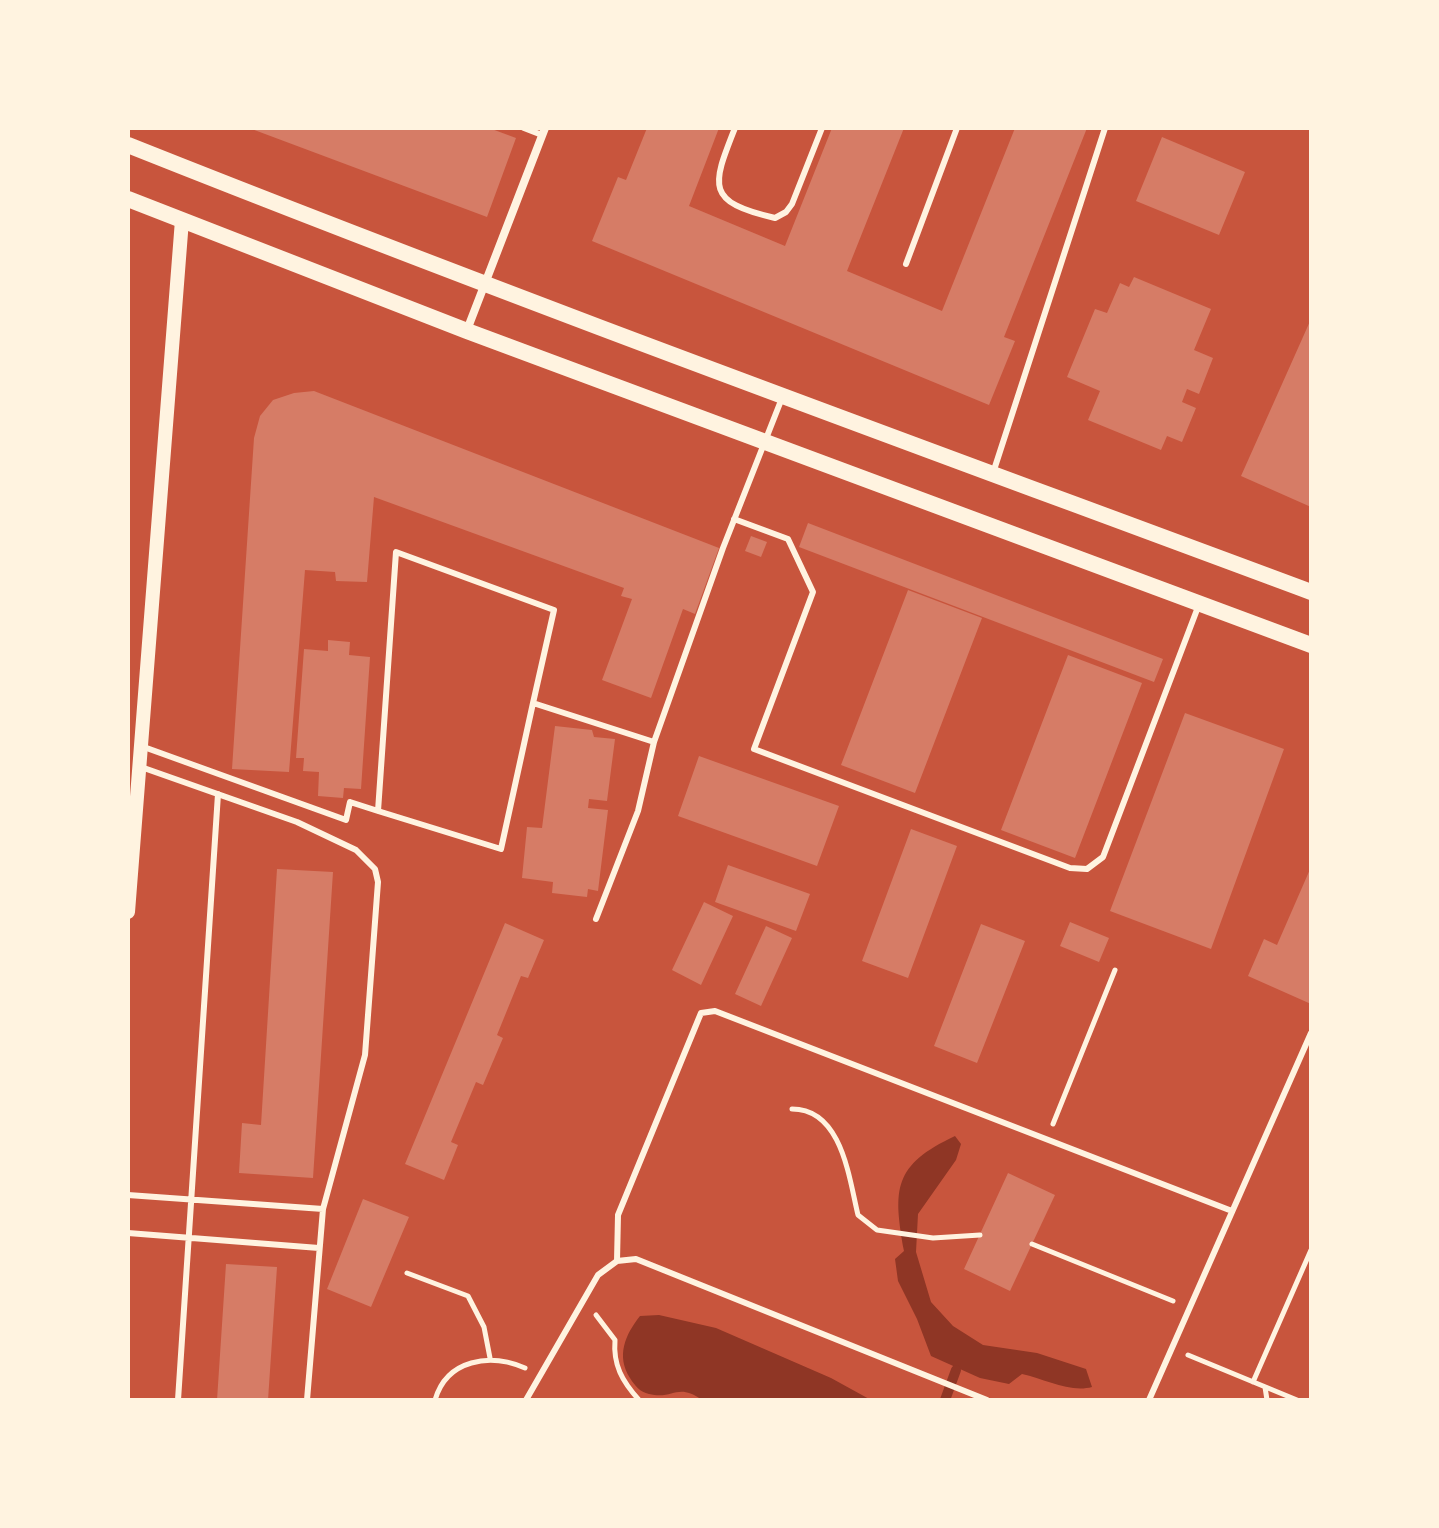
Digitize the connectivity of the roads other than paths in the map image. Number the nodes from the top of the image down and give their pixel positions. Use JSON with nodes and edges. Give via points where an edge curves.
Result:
{"nodes":[{"id":1,"x":524,"y":128,"type":"edge"},
{"id":2,"x":735,"y":128,"type":"edge"},
{"id":3,"x":822,"y":128,"type":"edge"},
{"id":4,"x":957,"y":128,"type":"edge"},
{"id":5,"x":1105,"y":128,"type":"edge"},
{"id":6,"x":544,"y":132,"type":"edge"},
{"id":7,"x":128,"y":145,"type":"edge"},
{"id":8,"x":128,"y":199,"type":"edge"},
{"id":9,"x":182,"y":220,"type":"junction"},
{"id":10,"x":906,"y":264,"type":"dead end"},
{"id":11,"x":484,"y":285,"type":"junction"},
{"id":12,"x":467,"y":331,"type":"junction"},
{"id":13,"x":783,"y":394,"type":"junction"},
{"id":14,"x":765,"y":442,"type":"junction"},
{"id":15,"x":993,"y":473,"type":"junction"},
{"id":16,"x":734,"y":519,"type":"junction"},
{"id":17,"x":1285,"y":582,"type":"junction"},
{"id":18,"x":1311,"y":586,"type":"edge"},
{"id":19,"x":1311,"y":592,"type":"edge"},
{"id":20,"x":1199,"y":603,"type":"junction"},
{"id":21,"x":1311,"y":645,"type":"edge"},
{"id":22,"x":533,"y":703,"type":"junction"},
{"id":23,"x":654,"y":742,"type":"junction"},
{"id":24,"x":141,"y":746,"type":"junction"},
{"id":25,"x":139,"y":766,"type":"junction"},
{"id":26,"x":218,"y":794,"type":"junction"},
{"id":27,"x":378,"y":811,"type":"junction"},
{"id":28,"x":128,"y":912,"type":"edge"},
{"id":29,"x":596,"y":919,"type":"dead end"},
{"id":30,"x":1311,"y":1033,"type":"edge"},
{"id":31,"x":128,"y":1195,"type":"edge"},
{"id":32,"x":191,"y":1200,"type":"junction"},
{"id":33,"x":323,"y":1209,"type":"junction"},
{"id":34,"x":1232,"y":1211,"type":"junction"},
{"id":35,"x":128,"y":1233,"type":"edge"},
{"id":36,"x":189,"y":1238,"type":"junction"},
{"id":37,"x":319,"y":1248,"type":"junction"},
{"id":38,"x":617,"y":1261,"type":"junction"},
{"id":39,"x":178,"y":1400,"type":"edge"},
{"id":40,"x":307,"y":1400,"type":"edge"},
{"id":41,"x":526,"y":1400,"type":"edge"},
{"id":42,"x":987,"y":1400,"type":"edge"},
{"id":43,"x":1149,"y":1400,"type":"edge"}],
"edges":[{"from":1,"to":6,"type":"lane"},
{"from":2,"to":3,"type":"lane","via":[[718,172],[718,188],[734,204],[775,218],[792,204]]},
{"from":4,"to":10,"type":"lane"},
{"from":5,"to":15,"type":"lane"},
{"from":6,"to":11,"type":"street"},
{"from":7,"to":11,"type":"main road"},
{"from":8,"to":9,"type":"main road"},
{"from":9,"to":12,"type":"main road"},
{"from":9,"to":24,"type":"street"},
{"from":11,"to":12,"type":"street"},
{"from":11,"to":13,"type":"main road"},
{"from":12,"to":14,"type":"main road"},
{"from":13,"to":14,"type":"lane"},
{"from":13,"to":15,"type":"main road"},
{"from":14,"to":16,"type":"lane"},
{"from":14,"to":20,"type":"main road"},
{"from":15,"to":17,"type":"main road"},
{"from":16,"to":20,"type":"lane","via":[[788,539],[813,592],[754,749],[1070,868],[1087,869],[1103,857]]},
{"from":16,"to":23,"type":"lane"},
{"from":17,"to":18,"type":"main road"},
{"from":17,"to":19,"type":"main road"},
{"from":20,"to":21,"type":"main road"},
{"from":22,"to":23,"type":"lane"},
{"from":22,"to":27,"type":"lane","via":[[501,849]]},
{"from":22,"to":27,"type":"lane","via":[[554,610],[396,552]]},
{"from":23,"to":29,"type":"lane","via":[[638,811]]},
{"from":24,"to":25,"type":"street"},
{"from":24,"to":27,"type":"lane","via":[[346,820],[350,802]]},
{"from":25,"to":26,"type":"lane"},
{"from":25,"to":28,"type":"street"},
{"from":26,"to":32,"type":"lane"},
{"from":26,"to":33,"type":"lane","via":[[356,850],[375,869],[365,1055]]},
{"from":30,"to":34,"type":"lane"},
{"from":31,"to":32,"type":"lane"},
{"from":32,"to":33,"type":"lane"},
{"from":32,"to":36,"type":"lane"},
{"from":33,"to":37,"type":"lane"},
{"from":34,"to":38,"type":"lane","via":[[715,1011],[701,1013],[618,1215]]},
{"from":34,"to":43,"type":"lane"},
{"from":35,"to":36,"type":"lane"},
{"from":36,"to":37,"type":"lane"},
{"from":36,"to":39,"type":"lane"},
{"from":37,"to":40,"type":"lane"},
{"from":38,"to":41,"type":"lane","via":[[598,1275]]},
{"from":38,"to":42,"type":"lane","via":[[636,1259]]}]}
